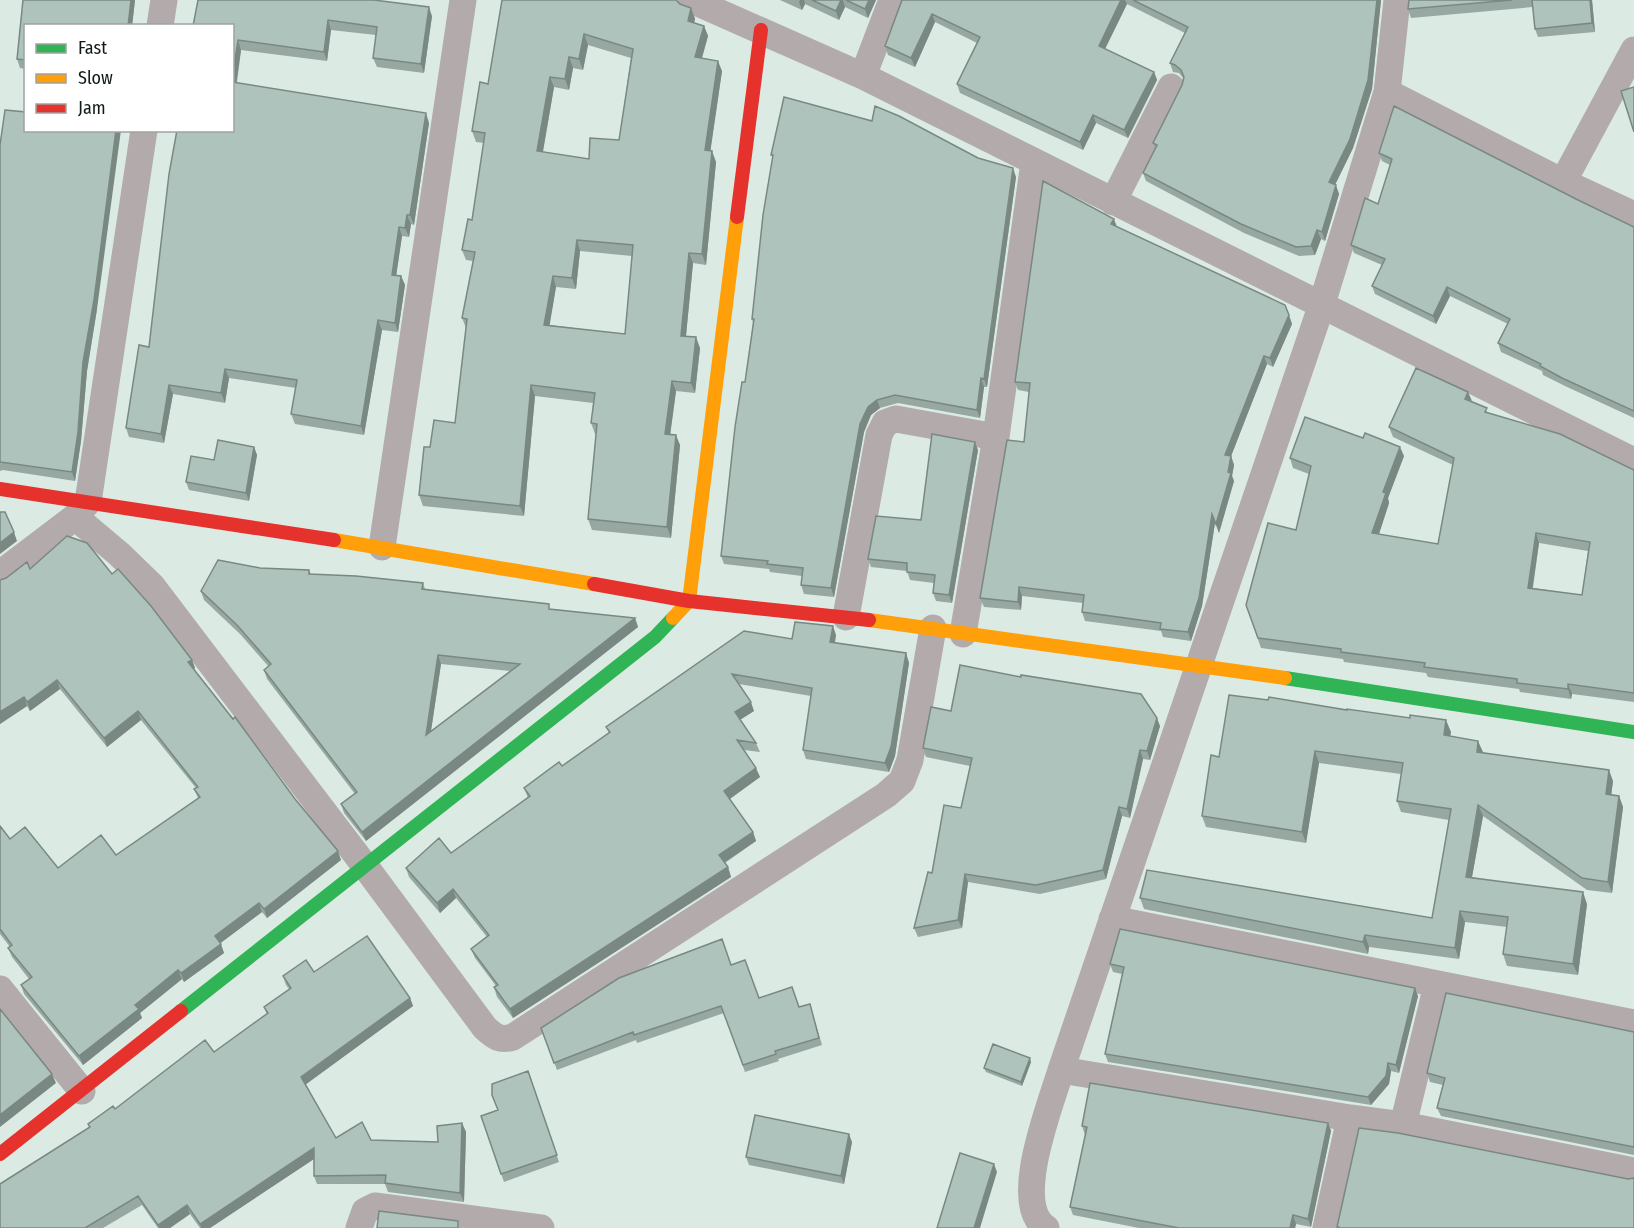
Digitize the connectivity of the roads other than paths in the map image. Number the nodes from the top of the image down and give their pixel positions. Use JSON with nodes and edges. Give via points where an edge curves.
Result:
{"nodes":[{"id":1,"x":164,"y":0,"type":"edge"},
{"id":2,"x":463,"y":0,"type":"edge"},
{"id":3,"x":691,"y":0,"type":"edge"},
{"id":4,"x":892,"y":0,"type":"edge"},
{"id":5,"x":1397,"y":0,"type":"edge"},
{"id":6,"x":160,"y":24,"type":"edge"},
{"id":7,"x":761,"y":30,"type":"junction"},
{"id":8,"x":1634,"y":50,"type":"edge"},
{"id":9,"x":863,"y":76,"type":"junction"},
{"id":10,"x":1626,"y":77,"type":"edge"},
{"id":11,"x":1171,"y":87,"type":"dead end"},
{"id":12,"x":1387,"y":92,"type":"junction"},
{"id":13,"x":144,"y":132,"type":"edge"},
{"id":14,"x":1034,"y":162,"type":"junction"},
{"id":15,"x":1563,"y":182,"type":"junction"},
{"id":16,"x":1113,"y":202,"type":"junction"},
{"id":17,"x":1634,"y":215,"type":"edge"},
{"id":18,"x":1321,"y":306,"type":"junction"},
{"id":19,"x":996,"y":437,"type":"junction"},
{"id":20,"x":1634,"y":461,"type":"edge"},
{"id":21,"x":0,"y":489,"type":"edge"},
{"id":22,"x":81,"y":509,"type":"junction"},
{"id":23,"x":382,"y":547,"type":"junction"},
{"id":24,"x":0,"y":574,"type":"edge"},
{"id":25,"x":688,"y":601,"type":"junction"},
{"id":26,"x":846,"y":617,"type":"junction"},
{"id":27,"x":933,"y":628,"type":"junction"},
{"id":28,"x":963,"y":634,"type":"junction"},
{"id":29,"x":1200,"y":665,"type":"junction"},
{"id":30,"x":1634,"y":732,"type":"edge"},
{"id":31,"x":365,"y":866,"type":"junction"},
{"id":32,"x":1112,"y":919,"type":"junction"},
{"id":33,"x":1437,"y":985,"type":"junction"},
{"id":34,"x":0,"y":989,"type":"edge"},
{"id":35,"x":1634,"y":1023,"type":"edge"},
{"id":36,"x":1061,"y":1070,"type":"junction"},
{"id":37,"x":82,"y":1091,"type":"junction"},
{"id":38,"x":1350,"y":1118,"type":"junction"},
{"id":39,"x":1403,"y":1125,"type":"junction"},
{"id":40,"x":0,"y":1154,"type":"edge"},
{"id":41,"x":1634,"y":1171,"type":"edge"},
{"id":42,"x":359,"y":1228,"type":"edge"},
{"id":43,"x":542,"y":1228,"type":"edge"},
{"id":44,"x":1046,"y":1228,"type":"edge"},
{"id":45,"x":1326,"y":1228,"type":"edge"}],
"edges":[{"from":1,"to":6,"type":"street"},
{"from":2,"to":23,"type":"street"},
{"from":3,"to":7,"type":"street"},
{"from":4,"to":9,"type":"street"},
{"from":5,"to":12,"type":"street"},
{"from":7,"to":9,"type":"street"},
{"from":7,"to":25,"type":"street"},
{"from":8,"to":10,"type":"street"},
{"from":9,"to":14,"type":"street"},
{"from":10,"to":15,"type":"street"},
{"from":11,"to":16,"type":"street"},
{"from":12,"to":15,"type":"street"},
{"from":12,"to":18,"type":"street"},
{"from":13,"to":22,"type":"street"},
{"from":14,"to":16,"type":"street"},
{"from":14,"to":19,"type":"street"},
{"from":15,"to":17,"type":"street"},
{"from":16,"to":18,"type":"street"},
{"from":18,"to":20,"type":"street"},
{"from":18,"to":29,"type":"street"},
{"from":19,"to":26,"type":"street","via":[[896,419],[885,423],[879,435]]},
{"from":19,"to":28,"type":"street"},
{"from":21,"to":22,"type":"street"},
{"from":22,"to":23,"type":"street"},
{"from":22,"to":24,"type":"street"},
{"from":22,"to":31,"type":"street","via":[[152,586]]},
{"from":23,"to":25,"type":"street"},
{"from":25,"to":26,"type":"street"},
{"from":25,"to":31,"type":"street","via":[[655,637]]},
{"from":26,"to":27,"type":"street"},
{"from":27,"to":28,"type":"street"},
{"from":27,"to":31,"type":"street","via":[[910,760],[902,781],[513,1037],[502,1040],[485,1028]]},
{"from":28,"to":29,"type":"street"},
{"from":29,"to":30,"type":"street"},
{"from":29,"to":32,"type":"street"},
{"from":31,"to":37,"type":"street"},
{"from":32,"to":33,"type":"street"},
{"from":32,"to":36,"type":"street"},
{"from":33,"to":35,"type":"street"},
{"from":33,"to":39,"type":"street"},
{"from":34,"to":37,"type":"street"},
{"from":36,"to":38,"type":"street"},
{"from":36,"to":44,"type":"street","via":[[1033,1164],[1030,1196],[1039,1224]]},
{"from":37,"to":40,"type":"street"},
{"from":38,"to":39,"type":"street"},
{"from":38,"to":45,"type":"street"},
{"from":39,"to":41,"type":"street"},
{"from":42,"to":43,"type":"street","via":[[365,1211],[375,1206]]}]}
